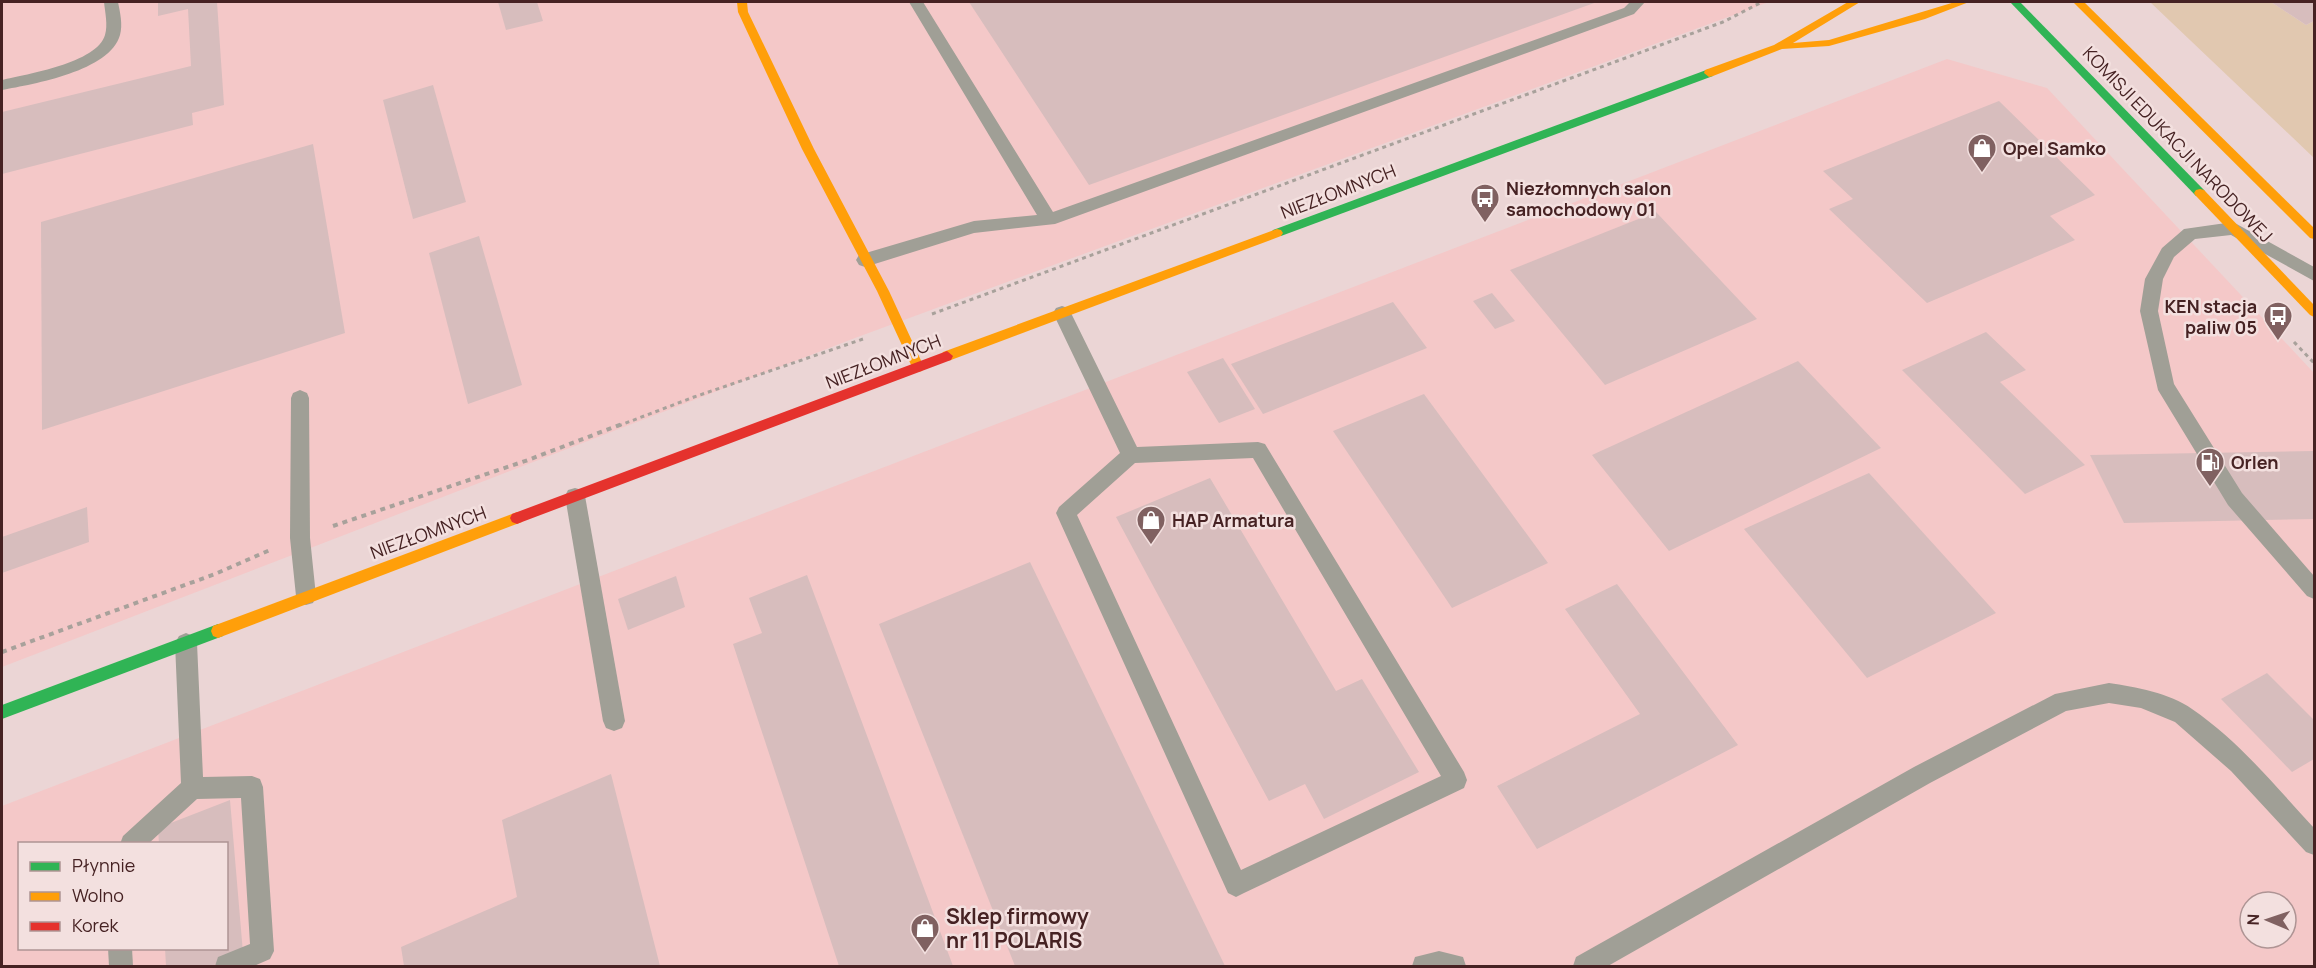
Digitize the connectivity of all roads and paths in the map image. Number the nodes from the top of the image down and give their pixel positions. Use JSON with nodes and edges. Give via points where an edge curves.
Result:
{"nodes":[{"id":1,"x":111,"y":2,"type":"edge"},
{"id":2,"x":742,"y":2,"type":"edge"},
{"id":3,"x":916,"y":2,"type":"edge"},
{"id":4,"x":1638,"y":2,"type":"edge"},
{"id":5,"x":1855,"y":2,"type":"edge"},
{"id":6,"x":1964,"y":2,"type":"edge"},
{"id":7,"x":2015,"y":2,"type":"edge"},
{"id":8,"x":2078,"y":2,"type":"edge"},
{"id":9,"x":1778,"y":47,"type":"junction"},
{"id":10,"x":2,"y":85,"type":"edge"},
{"id":11,"x":1049,"y":220,"type":"junction"},
{"id":12,"x":2233,"y":228,"type":"junction"},
{"id":13,"x":2314,"y":235,"type":"edge"},
{"id":14,"x":865,"y":260,"type":"junction"},
{"id":15,"x":2314,"y":275,"type":"edge"},
{"id":16,"x":2314,"y":312,"type":"edge"},
{"id":17,"x":1062,"y":313,"type":"junction"},
{"id":18,"x":918,"y":367,"type":"junction"},
{"id":19,"x":300,"y":398,"type":"dead end"},
{"id":20,"x":1131,"y":455,"type":"junction"},
{"id":21,"x":575,"y":496,"type":"junction"},
{"id":22,"x":2314,"y":591,"type":"edge"},
{"id":23,"x":306,"y":596,"type":"junction"},
{"id":24,"x":186,"y":643,"type":"junction"},
{"id":25,"x":2,"y":712,"type":"edge"},
{"id":26,"x":614,"y":721,"type":"dead end"},
{"id":27,"x":192,"y":788,"type":"junction"},
{"id":28,"x":133,"y":842,"type":"edge"},
{"id":29,"x":2314,"y":843,"type":"edge"},
{"id":30,"x":120,"y":950,"type":"edge"},
{"id":31,"x":121,"y":966,"type":"edge"},
{"id":32,"x":227,"y":966,"type":"edge"},
{"id":33,"x":1424,"y":966,"type":"edge"},
{"id":34,"x":1454,"y":966,"type":"edge"},
{"id":35,"x":1585,"y":966,"type":"edge"}],
"edges":[{"from":1,"to":10,"type":"lane","via":[[113,35],[98,54],[68,67]]},
{"from":2,"to":14,"type":"street","via":[[743,12]]},
{"from":3,"to":11,"type":"lane"},
{"from":4,"to":11,"type":"lane","via":[[1629,11]]},
{"from":5,"to":9,"type":"street","name":"NIEZŁOMNYCH"},
{"from":6,"to":9,"type":"street","name":"NIEZŁOMNYCH","via":[[1828,43]]},
{"from":7,"to":12,"type":"street","name":"KOMISJI EDUKACJI NARODOWEJ"},
{"from":8,"to":13,"type":"street","name":"KOMISJI EDUKACJI NARODOWEJ"},
{"from":9,"to":17,"type":"street","name":"NIEZŁOMNYCH"},
{"from":11,"to":14,"type":"lane","via":[[974,227]]},
{"from":12,"to":15,"type":"lane"},
{"from":12,"to":16,"type":"street","name":"KOMISJI EDUKACJI NARODOWEJ"},
{"from":12,"to":22,"type":"lane","via":[[2190,233],[2168,253],[2154,279],[2150,311],[2163,375],[2235,499]]},
{"from":14,"to":18,"type":"street"},
{"from":17,"to":18,"type":"street","name":"NIEZŁOMNYCH"},
{"from":17,"to":20,"type":"lane"},
{"from":18,"to":21,"type":"street","name":"NIEZŁOMNYCH"},
{"from":19,"to":23,"type":"lane","via":[[300,538]]},
{"from":20,"to":20,"type":"lane","via":[[1066,513],[1236,885],[1456,780],[1258,450]]},
{"from":21,"to":23,"type":"street","name":"NIEZŁOMNYCH"},
{"from":21,"to":26,"type":"lane"},
{"from":23,"to":24,"type":"street","name":"NIEZŁOMNYCH"},
{"from":24,"to":25,"type":"street","name":"NIEZŁOMNYCH"},
{"from":24,"to":27,"type":"lane"},
{"from":27,"to":28,"type":"lane"},
{"from":27,"to":32,"type":"lane","via":[[252,787],[262,951]]},
{"from":29,"to":35,"type":"lane","via":[[2239,763],[2183,715],[2142,698],[2109,693],[2063,701],[1922,775]]},
{"from":30,"to":31,"type":"lane"},
{"from":33,"to":34,"type":"lane"}]}
